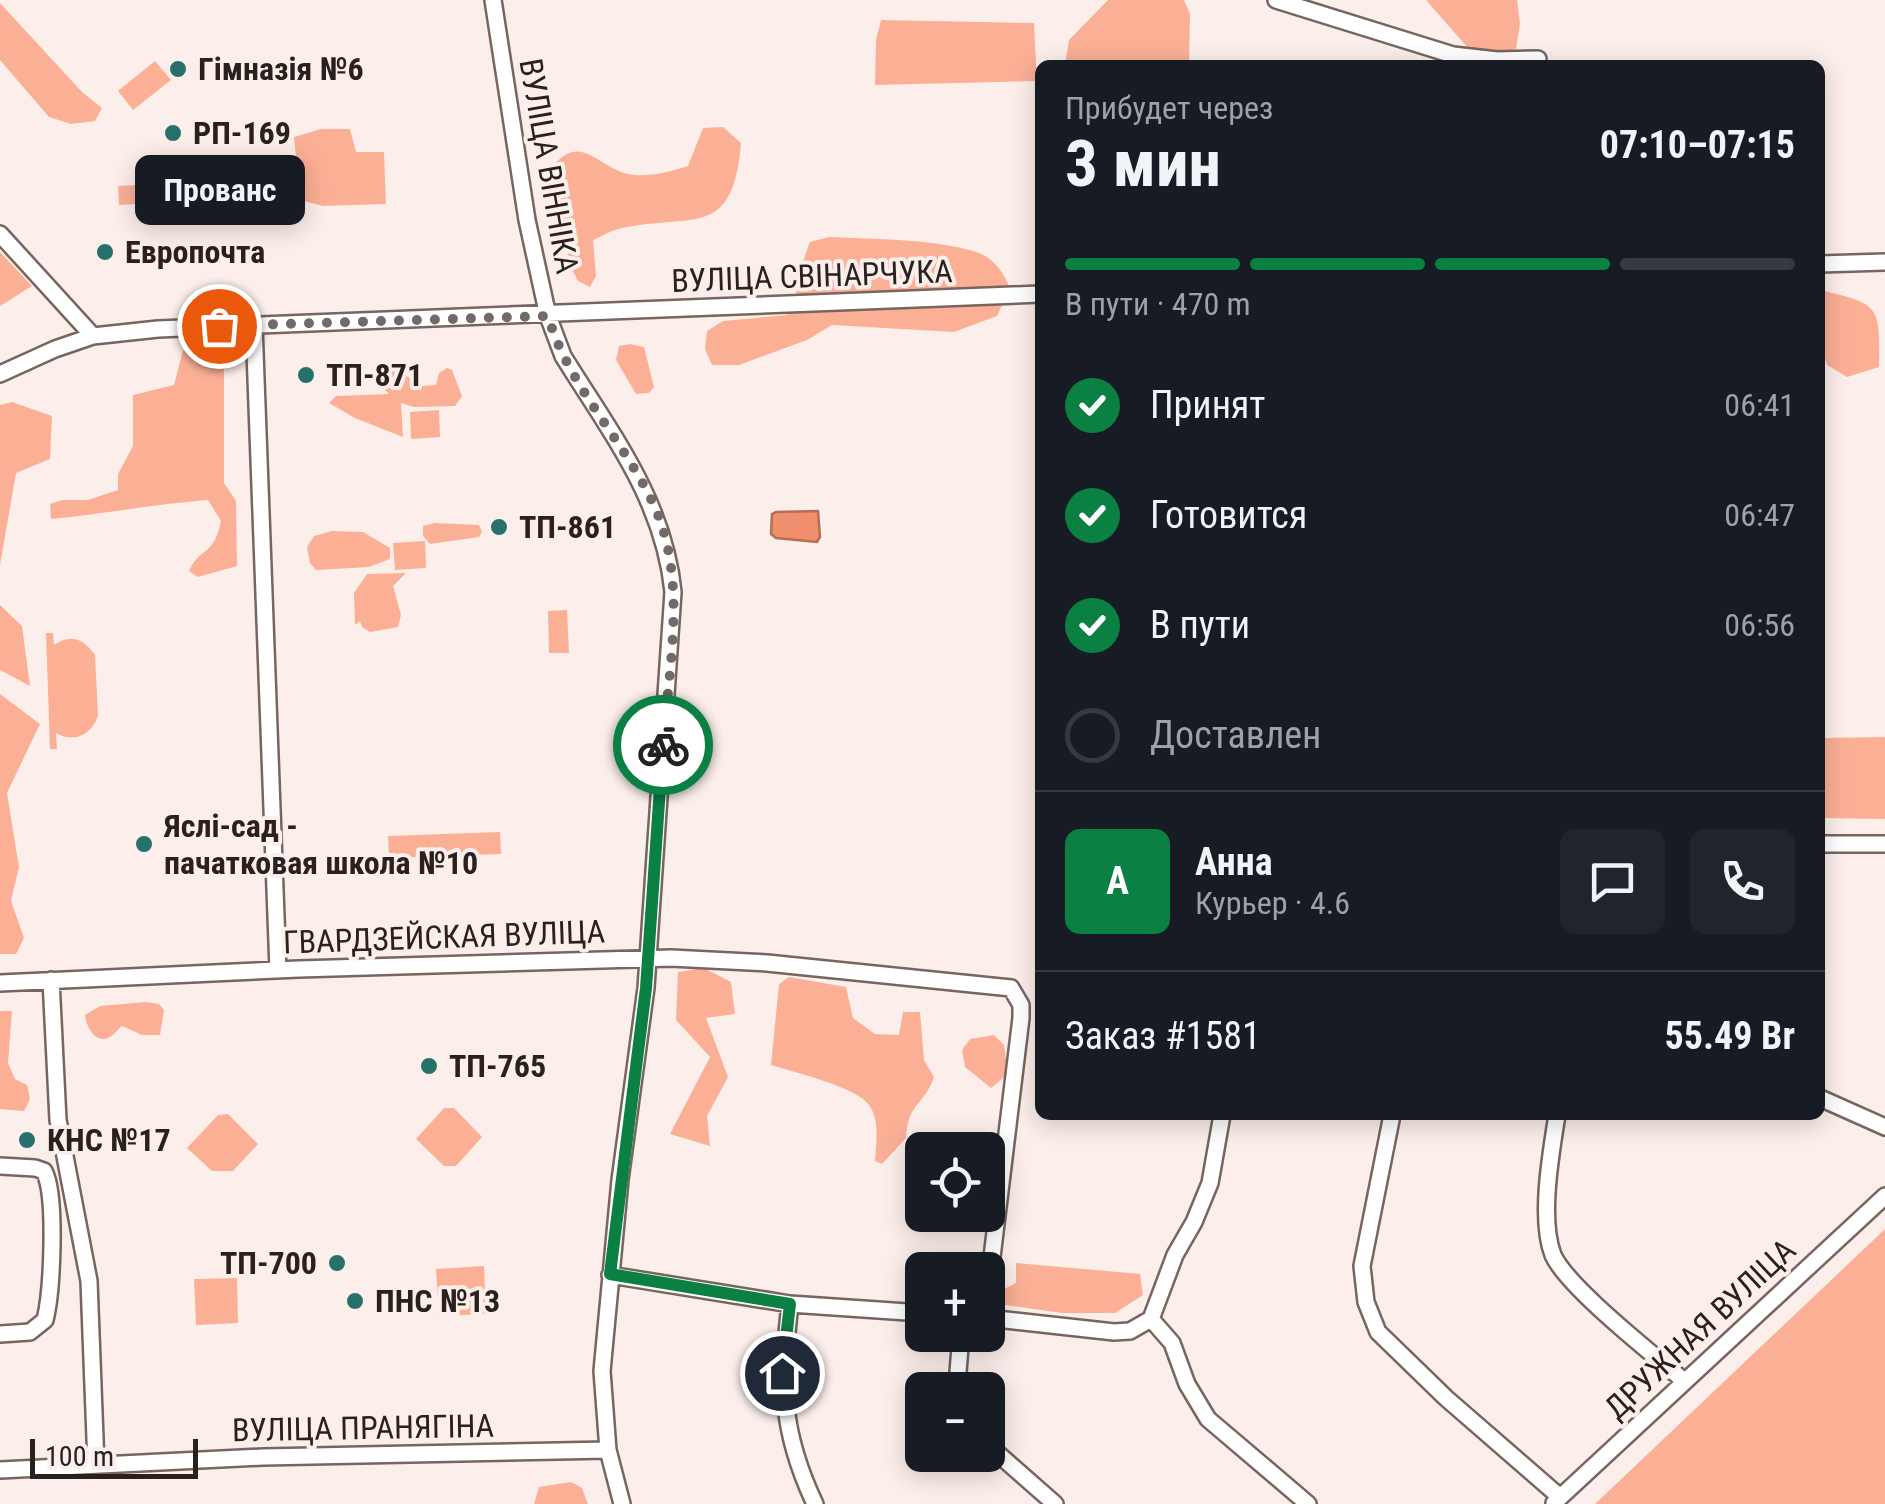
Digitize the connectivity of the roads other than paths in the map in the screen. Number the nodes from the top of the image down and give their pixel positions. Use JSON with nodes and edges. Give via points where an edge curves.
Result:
{"nodes":[{"id":1,"x":494,"y":0,"type":"edge"},
{"id":2,"x":1276,"y":0,"type":"edge"},
{"id":3,"x":1538,"y":59,"type":"dead end"},
{"id":4,"x":0,"y":234,"type":"edge"},
{"id":5,"x":1885,"y":262,"type":"edge"},
{"id":6,"x":1825,"y":264,"type":"edge"},
{"id":7,"x":1035,"y":294,"type":"edge"},
{"id":8,"x":548,"y":316,"type":"junction"},
{"id":9,"x":254,"y":325,"type":"junction"},
{"id":10,"x":93,"y":336,"type":"junction"},
{"id":11,"x":0,"y":374,"type":"edge"},
{"id":12,"x":1825,"y":844,"type":"edge"},
{"id":13,"x":1885,"y":844,"type":"edge"},
{"id":14,"x":648,"y":958,"type":"junction"},
{"id":15,"x":278,"y":970,"type":"junction"},
{"id":16,"x":51,"y":980,"type":"junction"},
{"id":17,"x":0,"y":982,"type":"edge"},
{"id":18,"x":1825,"y":1100,"type":"edge"},
{"id":19,"x":1221,"y":1120,"type":"edge"},
{"id":20,"x":1391,"y":1120,"type":"edge"},
{"id":21,"x":1556,"y":1120,"type":"edge"},
{"id":22,"x":1885,"y":1127,"type":"edge"},
{"id":23,"x":0,"y":1166,"type":"edge"},
{"id":24,"x":1885,"y":1196,"type":"edge"},
{"id":25,"x":993,"y":1252,"type":"edge"},
{"id":26,"x":610,"y":1274,"type":"junction"},
{"id":27,"x":790,"y":1304,"type":"junction"},
{"id":28,"x":905,"y":1312,"type":"edge"},
{"id":29,"x":1151,"y":1319,"type":"junction"},
{"id":30,"x":1005,"y":1320,"type":"edge"},
{"id":31,"x":0,"y":1334,"type":"edge"},
{"id":32,"x":1683,"y":1380,"type":"junction"},
{"id":33,"x":608,"y":1450,"type":"junction"},
{"id":34,"x":1005,"y":1460,"type":"edge"},
{"id":35,"x":96,"y":1466,"type":"junction"},
{"id":36,"x":0,"y":1470,"type":"edge"},
{"id":37,"x":1556,"y":1500,"type":"edge"},
{"id":38,"x":622,"y":1504,"type":"edge"},
{"id":39,"x":815,"y":1504,"type":"edge"},
{"id":40,"x":1055,"y":1504,"type":"edge"},
{"id":41,"x":1308,"y":1504,"type":"edge"}],
"edges":[{"from":1,"to":8,"type":"street","name":"ВУЛІЦА ВІННІКА"},
{"from":2,"to":3,"type":"street","via":[[1452,55]]},
{"from":4,"to":10,"type":"street"},
{"from":5,"to":6,"type":"street"},
{"from":7,"to":8,"type":"street","name":"ВУЛІЦА СВІНАРЧУКА"},
{"from":8,"to":9,"type":"street","name":"ВУЛІЦА СВІНАРЧУКА"},
{"from":8,"to":14,"type":"street","name":"ВУЛІЦА ВІННІКА","via":[[562,356],[654,505],[670,563],[673,620]]},
{"from":9,"to":10,"type":"street","name":"ВУЛІЦА СВІНАРЧУКА"},
{"from":9,"to":15,"type":"street"},
{"from":10,"to":11,"type":"street","name":"ВУЛІЦА СВІНАРЧУКА"},
{"from":12,"to":13,"type":"street"},
{"from":14,"to":15,"type":"street","name":"ГВАРДЗЕЙСКАЯ ВУЛІЦА"},
{"from":14,"to":25,"type":"street","name":"ГВАРДЗЕЙСКАЯ ВУЛІЦА","via":[[1011,988],[1021,1018]]},
{"from":14,"to":26,"type":"street","name":"ВУЛІЦА ВІННІКА"},
{"from":15,"to":16,"type":"street","name":"ГВАРДЗЕЙСКАЯ ВУЛІЦА"},
{"from":16,"to":17,"type":"street","name":"ГВАРДЗЕЙСКАЯ ВУЛІЦА"},
{"from":16,"to":35,"type":"street","via":[[58,1120],[89,1280]]},
{"from":18,"to":22,"type":"street"},
{"from":19,"to":29,"type":"street","via":[[1210,1183]]},
{"from":20,"to":37,"type":"street","via":[[1362,1266],[1378,1332]]},
{"from":21,"to":32,"type":"street","via":[[1546,1206],[1554,1256],[1582,1292]]},
{"from":23,"to":31,"type":"street","via":[[47,1174],[52,1236],[46,1320],[30,1332]]},
{"from":24,"to":32,"type":"street","name":"ДРУЖНАЯ ВУЛІЦА"},
{"from":26,"to":27,"type":"street"},
{"from":26,"to":33,"type":"street","name":"ВУЛІЦА ВІННІКА","via":[[602,1371]]},
{"from":27,"to":28,"type":"street"},
{"from":27,"to":39,"type":"street","via":[[782,1373],[787,1428]]},
{"from":29,"to":30,"type":"street","via":[[1114,1332]]},
{"from":29,"to":41,"type":"street","via":[[1172,1342],[1208,1419]]},
{"from":32,"to":37,"type":"street","name":"ДРУЖНАЯ ВУЛІЦА"},
{"from":33,"to":35,"type":"street","name":"ВУЛІЦА ПРАНЯГІНА"},
{"from":33,"to":38,"type":"street","name":"ВУЛІЦА ВІННІКА"},
{"from":34,"to":40,"type":"street"},
{"from":35,"to":36,"type":"street","name":"ВУЛІЦА ПРАНЯГІНА"}]}
